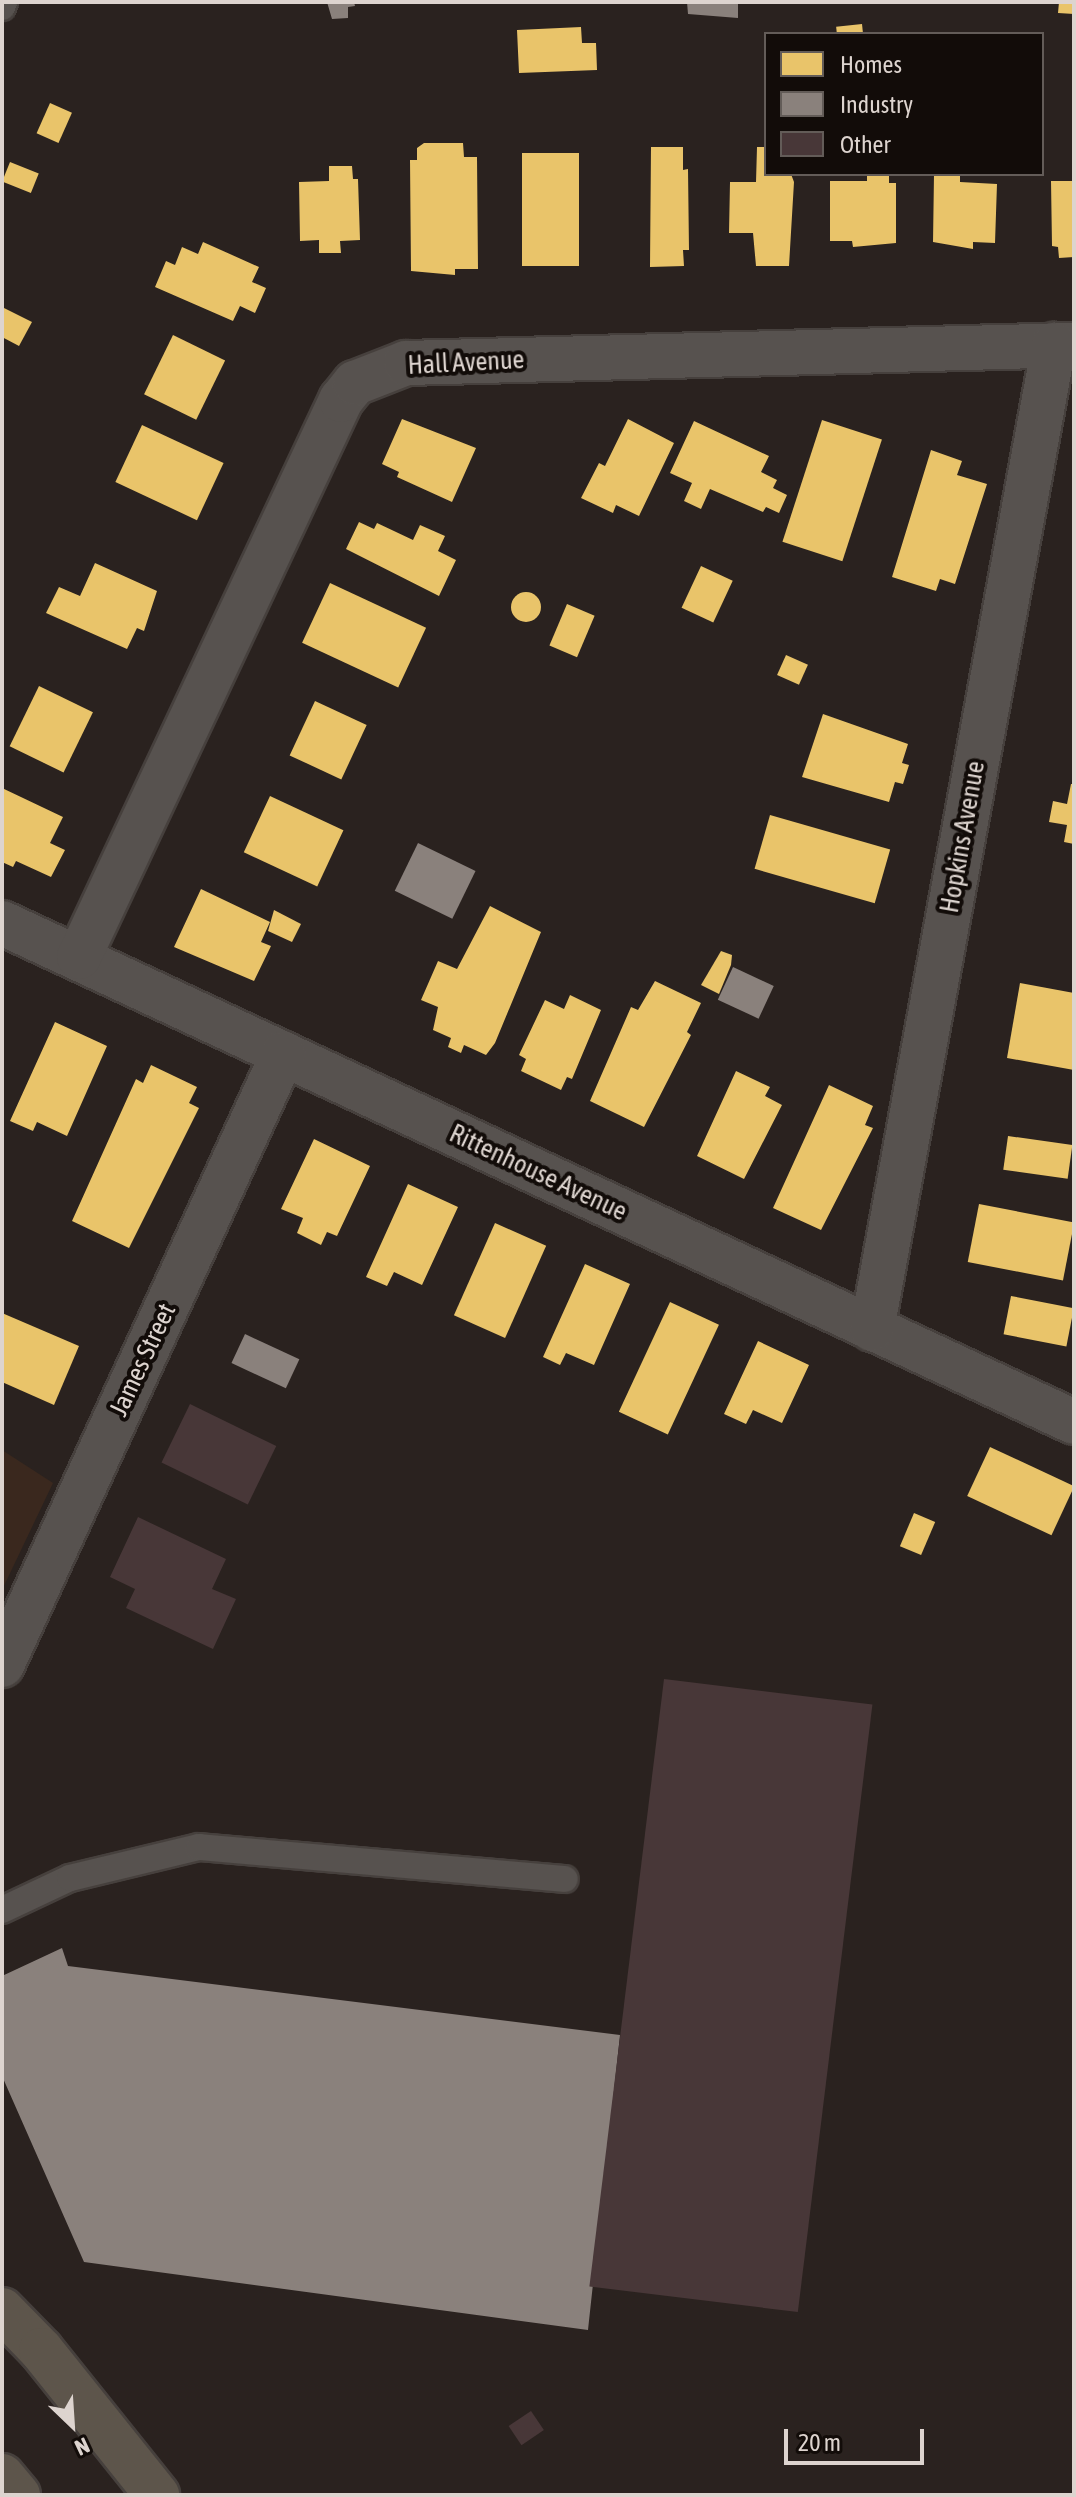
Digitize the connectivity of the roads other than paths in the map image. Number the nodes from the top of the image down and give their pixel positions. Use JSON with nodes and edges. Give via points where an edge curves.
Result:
{"nodes":[{"id":1,"x":1064,"y":345,"type":"edge"},
{"id":2,"x":2,"y":923,"type":"edge"},
{"id":3,"x":79,"y":957,"type":"junction"},
{"id":4,"x":283,"y":1054,"type":"junction"},
{"id":5,"x":872,"y":1329,"type":"junction"},
{"id":6,"x":1074,"y":1422,"type":"edge"},
{"id":7,"x":2,"y":1665,"type":"edge"},
{"id":8,"x":565,"y":1879,"type":"dead end"},
{"id":9,"x":2,"y":1910,"type":"edge"},
{"id":10,"x":2,"y":2310,"type":"edge"},
{"id":11,"x":2,"y":2476,"type":"edge"},
{"id":12,"x":18,"y":2495,"type":"edge"},
{"id":13,"x":157,"y":2495,"type":"edge"}],
"edges":[{"from":1,"to":3,"type":"street","name":"Hall Avenue","via":[[406,363],[355,383],[341,400]]},
{"from":1,"to":5,"type":"street","name":"Hopkins Avenue"},
{"from":2,"to":3,"type":"street","name":"Rittenhouse Avenue"},
{"from":3,"to":4,"type":"street","name":"Rittenhouse Avenue"},
{"from":4,"to":5,"type":"street","name":"Rittenhouse Avenue"},
{"from":4,"to":7,"type":"street","name":"James Street"},
{"from":5,"to":6,"type":"street","name":"Rittenhouse Avenue"},
{"from":8,"to":9,"type":"lane","via":[[199,1847],[70,1878]]},
{"from":10,"to":13,"type":"main road","via":[[41,2350]]},
{"from":11,"to":12,"type":"main road"}]}
